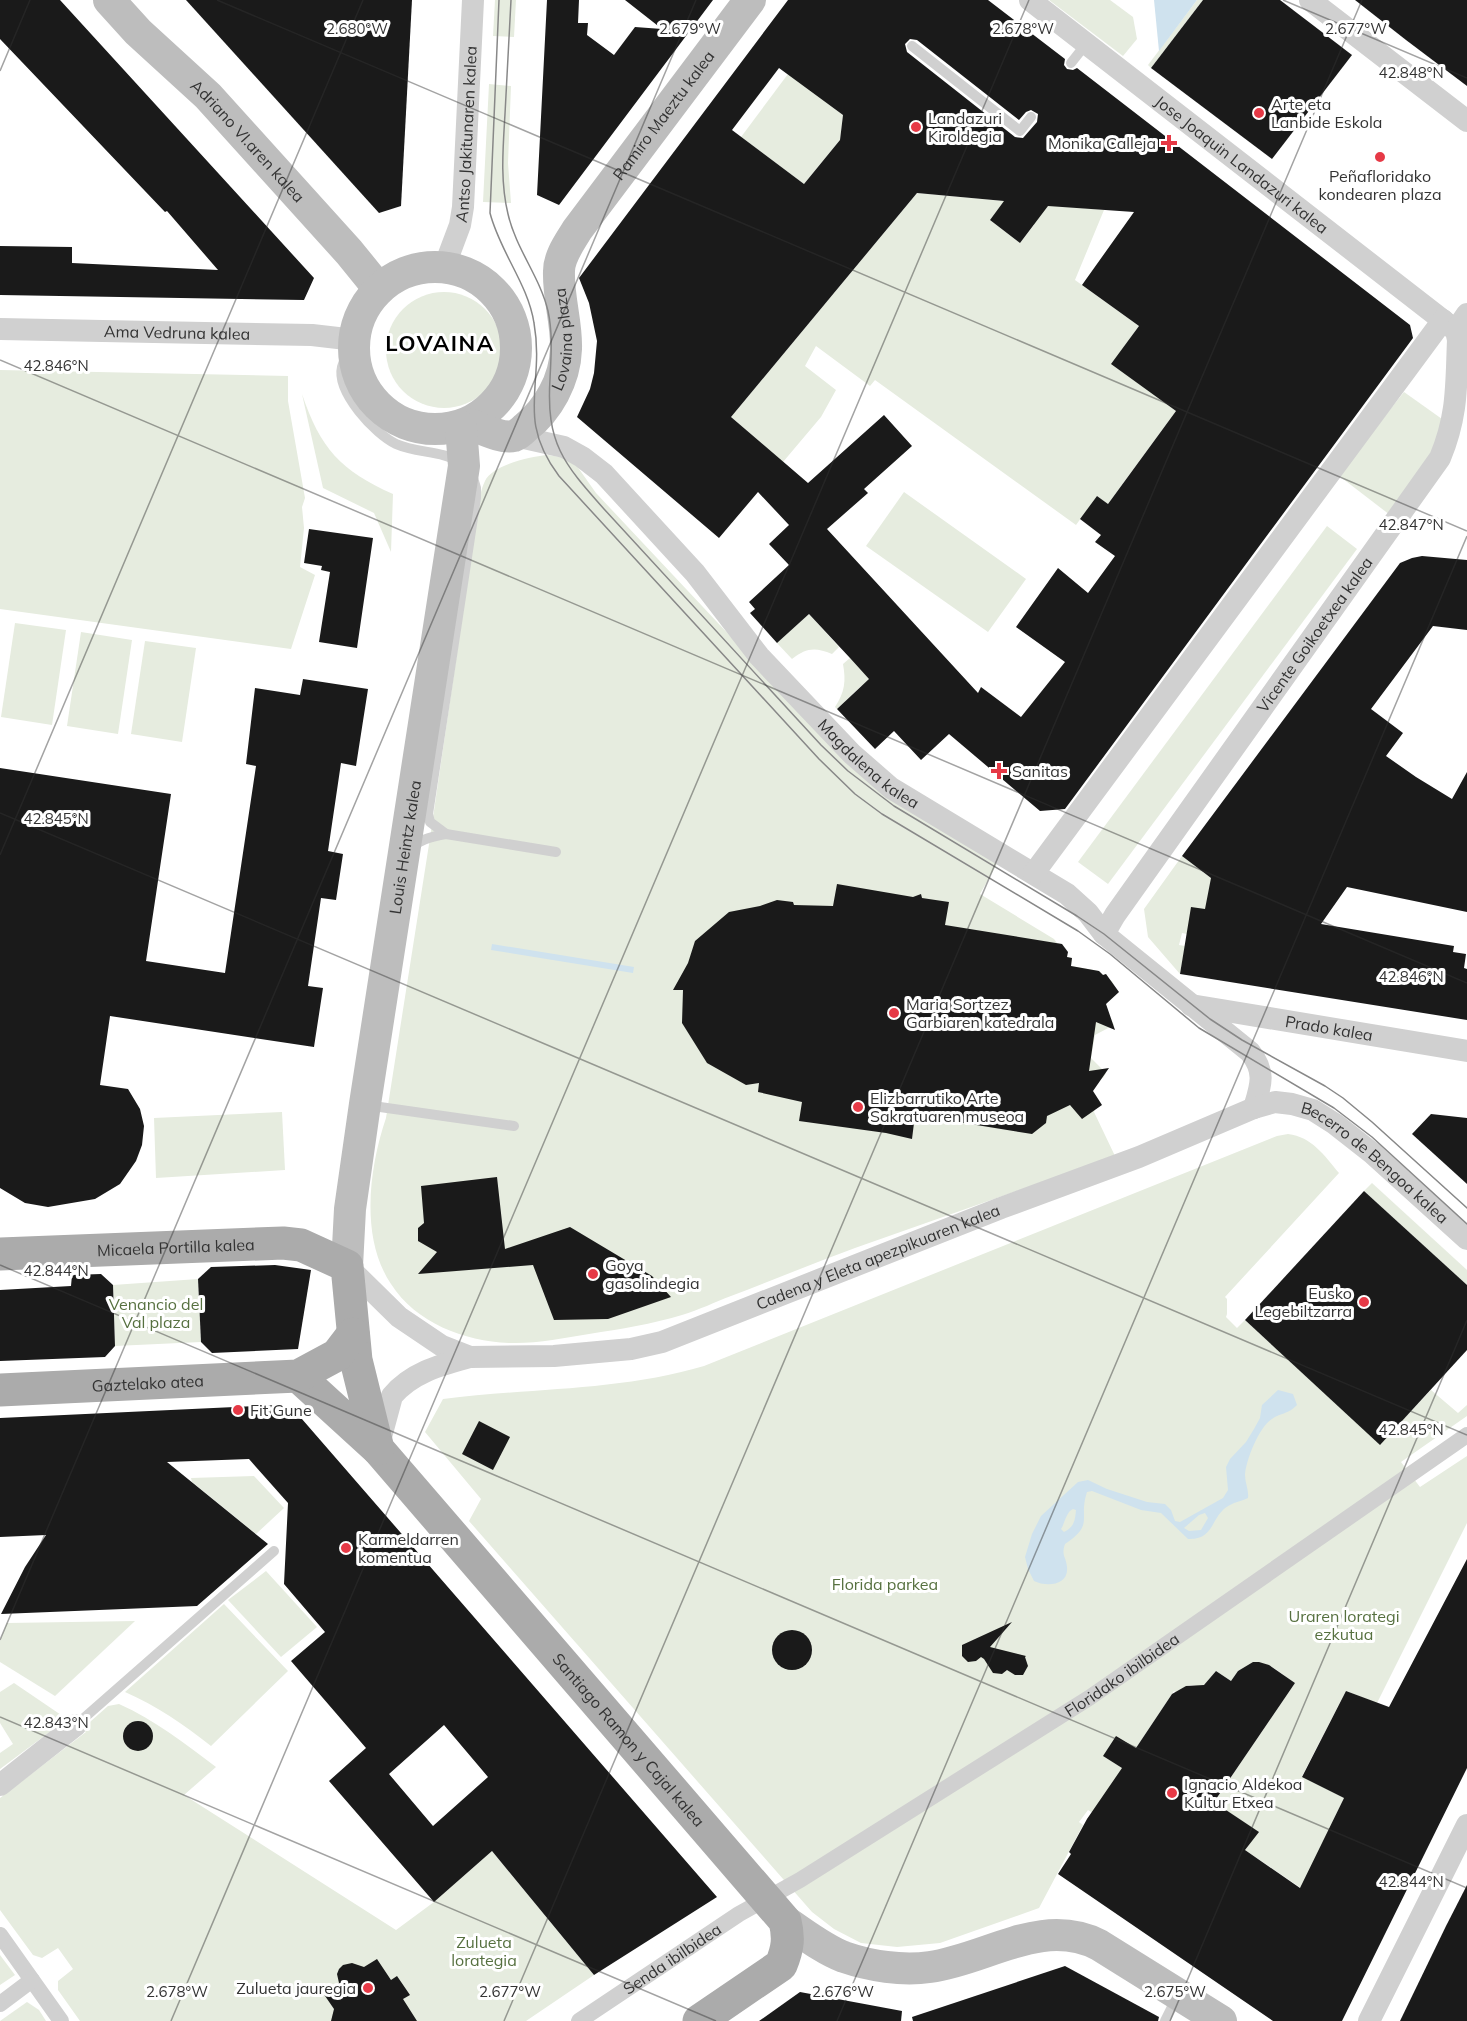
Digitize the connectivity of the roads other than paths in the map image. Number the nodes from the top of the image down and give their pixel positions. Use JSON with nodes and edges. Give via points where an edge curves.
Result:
{"nodes":[{"id":1,"x":109,"y":0,"type":"edge"},
{"id":2,"x":473,"y":0,"type":"edge"},
{"id":3,"x":750,"y":0,"type":"edge"},
{"id":4,"x":1029,"y":0,"type":"edge"},
{"id":5,"x":1310,"y":0,"type":"edge"},
{"id":6,"x":1086,"y":44,"type":"junction"},
{"id":7,"x":912,"y":46,"type":"dead end"},
{"id":8,"x":1071,"y":63,"type":"dead end"},
{"id":9,"x":1030,"y":117,"type":"dead end"},
{"id":10,"x":1467,"y":121,"type":"edge"},
{"id":11,"x":578,"y":230,"type":"joint"},
{"id":12,"x":445,"y":265,"type":"junction"},
{"id":13,"x":379,"y":289,"type":"junction"},
{"id":14,"x":1455,"y":322,"type":"edge"},
{"id":15,"x":0,"y":329,"type":"edge"},
{"id":16,"x":355,"y":344,"type":"junction"},
{"id":17,"x":465,"y":426,"type":"junction"},
{"id":18,"x":515,"y":436,"type":"junction"},
{"id":19,"x":464,"y":466,"type":"junction"},
{"id":20,"x":446,"y":834,"type":"junction"},
{"id":21,"x":556,"y":852,"type":"dead end"},
{"id":22,"x":403,"y":857,"type":"junction"},
{"id":23,"x":1034,"y":873,"type":"junction"},
{"id":24,"x":1104,"y":934,"type":"junction"},
{"id":25,"x":1190,"y":1005,"type":"junction"},
{"id":26,"x":1467,"y":1051,"type":"edge"},
{"id":27,"x":365,"y":1104,"type":"junction"},
{"id":28,"x":1265,"y":1105,"type":"junction"},
{"id":29,"x":514,"y":1126,"type":"dead end"},
{"id":30,"x":1467,"y":1239,"type":"edge"},
{"id":31,"x":0,"y":1254,"type":"edge"},
{"id":32,"x":346,"y":1266,"type":"junction"},
{"id":33,"x":353,"y":1334,"type":"junction"},
{"id":34,"x":470,"y":1357,"type":"junction"},
{"id":35,"x":298,"y":1376,"type":"junction"},
{"id":36,"x":0,"y":1390,"type":"edge"},
{"id":37,"x":1467,"y":1435,"type":"edge"},
{"id":38,"x":378,"y":1449,"type":"junction"},
{"id":39,"x":274,"y":1551,"type":"dead end"},
{"id":40,"x":76,"y":1725,"type":"joint"},
{"id":41,"x":0,"y":1785,"type":"edge"},
{"id":42,"x":1467,"y":1825,"type":"edge"},
{"id":43,"x":776,"y":1910,"type":"junction"},
{"id":44,"x":0,"y":1935,"type":"edge"},
{"id":45,"x":843,"y":1956,"type":"junction"},
{"id":46,"x":781,"y":1965,"type":"junction"},
{"id":47,"x":32,"y":1980,"type":"junction"},
{"id":48,"x":0,"y":2004,"type":"edge"},
{"id":49,"x":1172,"y":2008,"type":"edge"},
{"id":50,"x":713,"y":2014,"type":"edge"},
{"id":51,"x":61,"y":2021,"type":"edge"},
{"id":52,"x":579,"y":2021,"type":"edge"},
{"id":53,"x":1221,"y":2021,"type":"edge"},
{"id":54,"x":1369,"y":2021,"type":"edge"}],
"edges":[{"from":1,"to":13,"type":"main road","name":"Adriano VI.aren kalea","via":[[208,96]]},
{"from":2,"to":12,"type":"street","name":"Antso Jakitunaren kalea","via":[[463,207]]},
{"from":3,"to":11,"type":"main road","name":"Ramiro Maeztu kalea"},
{"from":4,"to":6,"type":"street","name":"Jose Joaquin Landazuri kalea"},
{"from":5,"to":10,"type":"street"},
{"from":6,"to":8,"type":"lane"},
{"from":6,"to":14,"type":"street","name":"Jose Joaquin Landazuri kalea"},
{"from":7,"to":9,"type":"lane","via":[[1020,131]]},
{"from":11,"to":18,"type":"main road","name":"Lovaina plaza","via":[[558,269],[566,351],[561,374],[548,405]]},
{"from":12,"to":13,"type":"main road","via":[[421,266],[398,274]]},
{"from":12,"to":17,"type":"main road","via":[[472,273],[485,282],[496,295],[513,332],[513,372],[505,388]]},
{"from":13,"to":16,"type":"main road","via":[[359,321]]},
{"from":14,"to":23,"type":"street"},
{"from":14,"to":24,"type":"street","name":"Vicente Goikoetxea kalea","via":[[1455,408],[1440,458]]},
{"from":15,"to":16,"type":"street","name":"Ama Vedruna kalea","via":[[312,335]]},
{"from":16,"to":17,"type":"main road","via":[[357,369],[366,391],[381,409],[401,422],[423,429]]},
{"from":16,"to":19,"type":"lane","via":[[341,369],[345,387],[362,416],[394,443],[445,456]]},
{"from":17,"to":18,"type":"main road","name":"Magdalena kalea"},
{"from":17,"to":19,"type":"main road","name":"Louis Heintz kalea"},
{"from":18,"to":23,"type":"street","name":"Magdalena kalea","via":[[564,447],[604,474],[695,573],[759,656],[852,754],[891,788]]},
{"from":19,"to":20,"type":"lane","via":[[473,479],[476,498],[428,814],[430,822]]},
{"from":19,"to":22,"type":"main road","name":"Louis Heintz kalea"},
{"from":20,"to":21,"type":"lane"},
{"from":20,"to":22,"type":"lane","via":[[416,843]]},
{"from":22,"to":27,"type":"main road","name":"Louis Heintz kalea"},
{"from":23,"to":24,"type":"street","name":"Magdalena kalea","via":[[1067,894]]},
{"from":24,"to":25,"type":"street","name":"Magdalena kalea"},
{"from":25,"to":26,"type":"street","name":"Prado kalea"},
{"from":25,"to":28,"type":"street","name":"Magdalena kalea","via":[[1250,1052],[1258,1063]]},
{"from":27,"to":29,"type":"lane"},
{"from":27,"to":32,"type":"main road","name":"Louis Heintz kalea"},
{"from":28,"to":30,"type":"street","name":"Becerro de Bengoa kalea","via":[[1292,1104],[1313,1110],[1335,1124]]},
{"from":28,"to":34,"type":"street","name":"Cadena y Eleta apezpikuaren kalea","via":[[662,1342],[554,1356]]},
{"from":31,"to":32,"type":"main road","name":"Micaela Portilla kalea","via":[[283,1243],[301,1245]]},
{"from":32,"to":33,"type":"main road","name":"Santiago Ramon y Cajal kalea"},
{"from":32,"to":34,"type":"street","name":"Cadena y Eleta apezpikuaren kalea","via":[[406,1322],[442,1346]]},
{"from":33,"to":35,"type":"main road","name":"Gaztelako atea","via":[[337,1355]]},
{"from":33,"to":38,"type":"main road","name":"Santiago Ramon y Cajal kalea"},
{"from":34,"to":38,"type":"street","name":"Cadena y Eleta apezpikuaren kalea","via":[[429,1369],[395,1392]]},
{"from":35,"to":36,"type":"main road","name":"Gaztelako atea"},
{"from":35,"to":38,"type":"main road"},
{"from":37,"to":43,"type":"street","name":"Floridako ibilbidea"},
{"from":38,"to":43,"type":"main road","name":"Santiago Ramon y Cajal kalea"},
{"from":39,"to":40,"type":"lane"},
{"from":40,"to":41,"type":"street"},
{"from":42,"to":54,"type":"street"},
{"from":43,"to":45,"type":"main road","name":"Santiago Ramon y Cajal kalea","via":[[811,1939]]},
{"from":43,"to":46,"type":"main road","via":[[789,1937]]},
{"from":43,"to":52,"type":"street","name":"Senda ibilbidea","via":[[740,1914]]},
{"from":44,"to":47,"type":"street"},
{"from":45,"to":46,"type":"main road","via":[[813,1956]]},
{"from":45,"to":49,"type":"main road","name":"Santiago Ramon y Cajal kalea","via":[[896,1968],[931,1967],[1033,1937],[1070,1935],[1099,1945]]},
{"from":46,"to":50,"type":"main road"},
{"from":47,"to":48,"type":"street"},
{"from":47,"to":51,"type":"street"},
{"from":49,"to":53,"type":"main road","name":"Santiago Ramon y Cajal kalea"}]}
